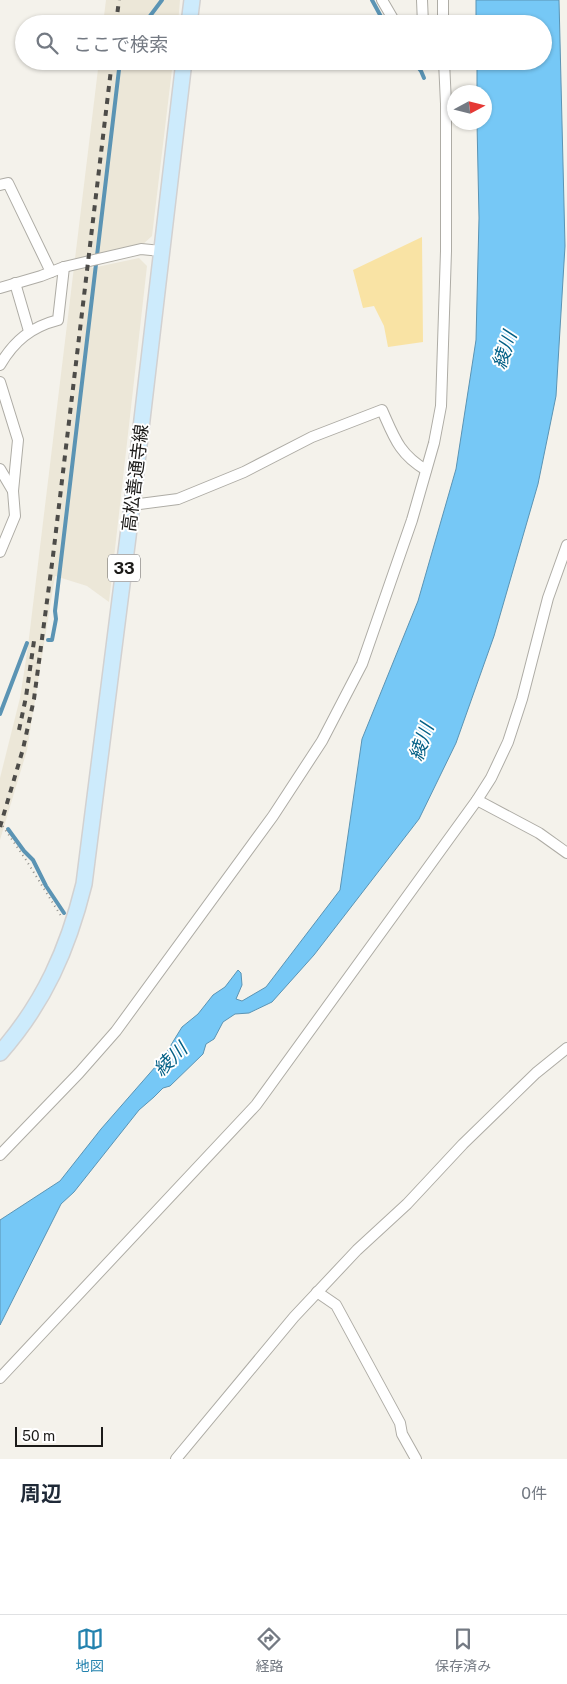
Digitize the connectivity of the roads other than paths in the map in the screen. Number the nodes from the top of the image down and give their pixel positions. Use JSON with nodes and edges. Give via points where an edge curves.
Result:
{"nodes":[{"id":1,"x":192,"y":0,"type":"edge"},
{"id":2,"x":382,"y":0,"type":"edge"},
{"id":3,"x":422,"y":0,"type":"edge"},
{"id":4,"x":443,"y":0,"type":"edge"},
{"id":5,"x":190,"y":15,"type":"edge"},
{"id":6,"x":391,"y":15,"type":"edge"},
{"id":7,"x":423,"y":15,"type":"edge"},
{"id":8,"x":443,"y":15,"type":"edge"},
{"id":9,"x":183,"y":70,"type":"edge"},
{"id":10,"x":443,"y":70,"type":"edge"},
{"id":11,"x":0,"y":185,"type":"edge"},
{"id":12,"x":162,"y":251,"type":"junction"},
{"id":13,"x":64,"y":267,"type":"junction"},
{"id":14,"x":51,"y":272,"type":"junction"},
{"id":15,"x":15,"y":283,"type":"junction"},
{"id":16,"x":0,"y":288,"type":"edge"},
{"id":17,"x":29,"y":331,"type":"junction"},
{"id":18,"x":0,"y":365,"type":"edge"},
{"id":19,"x":0,"y":382,"type":"edge"},
{"id":20,"x":0,"y":470,"type":"edge"},
{"id":21,"x":426,"y":470,"type":"junction"},
{"id":22,"x":12,"y":491,"type":"junction"},
{"id":23,"x":132,"y":505,"type":"junction"},
{"id":24,"x":567,"y":545,"type":"edge"},
{"id":25,"x":0,"y":552,"type":"edge"},
{"id":26,"x":477,"y":800,"type":"junction"},
{"id":27,"x":567,"y":853,"type":"edge"},
{"id":28,"x":567,"y":1048,"type":"edge"},
{"id":29,"x":0,"y":1054,"type":"edge"},
{"id":30,"x":0,"y":1155,"type":"edge"},
{"id":31,"x":317,"y":1292,"type":"junction"},
{"id":32,"x":0,"y":1378,"type":"edge"},
{"id":33,"x":176,"y":1459,"type":"edge"},
{"id":34,"x":416,"y":1459,"type":"edge"}],
"edges":[{"from":1,"to":5,"type":"main road"},
{"from":2,"to":6,"type":"street"},
{"from":3,"to":7,"type":"street"},
{"from":4,"to":8,"type":"street"},
{"from":9,"to":12,"type":"main road","name":"高松善通寺線","number":"33"},
{"from":10,"to":21,"type":"street","via":[[446,104],[443,373],[441,406]]},
{"from":11,"to":14,"type":"street","via":[[8,183]]},
{"from":12,"to":13,"type":"street","via":[[141,249]]},
{"from":12,"to":23,"type":"main road","name":"高松善通寺線","number":"33"},
{"from":13,"to":14,"type":"street"},
{"from":13,"to":17,"type":"street","via":[[58,320]]},
{"from":14,"to":15,"type":"street"},
{"from":15,"to":16,"type":"street"},
{"from":15,"to":17,"type":"street"},
{"from":17,"to":18,"type":"street","via":[[9,349]]},
{"from":19,"to":22,"type":"street","via":[[18,440]]},
{"from":20,"to":22,"type":"street"},
{"from":21,"to":23,"type":"street","via":[[413,462],[397,444],[382,410],[312,437],[244,472],[178,499]]},
{"from":21,"to":30,"type":"street","via":[[362,664],[322,741],[273,816],[116,1030]]},
{"from":22,"to":25,"type":"street","via":[[15,516]]},
{"from":23,"to":29,"type":"main road","name":"高松善通寺線","number":"33","via":[[84,884],[72,928],[53,975],[39,1002]]},
{"from":24,"to":26,"type":"street","via":[[548,598],[508,742]]},
{"from":26,"to":27,"type":"street","via":[[521,822]]},
{"from":26,"to":32,"type":"street","via":[[256,1105]]},
{"from":28,"to":31,"type":"street","via":[[536,1073]]},
{"from":31,"to":33,"type":"street"},
{"from":31,"to":34,"type":"street","via":[[336,1305],[400,1422],[402,1434]]}]}
